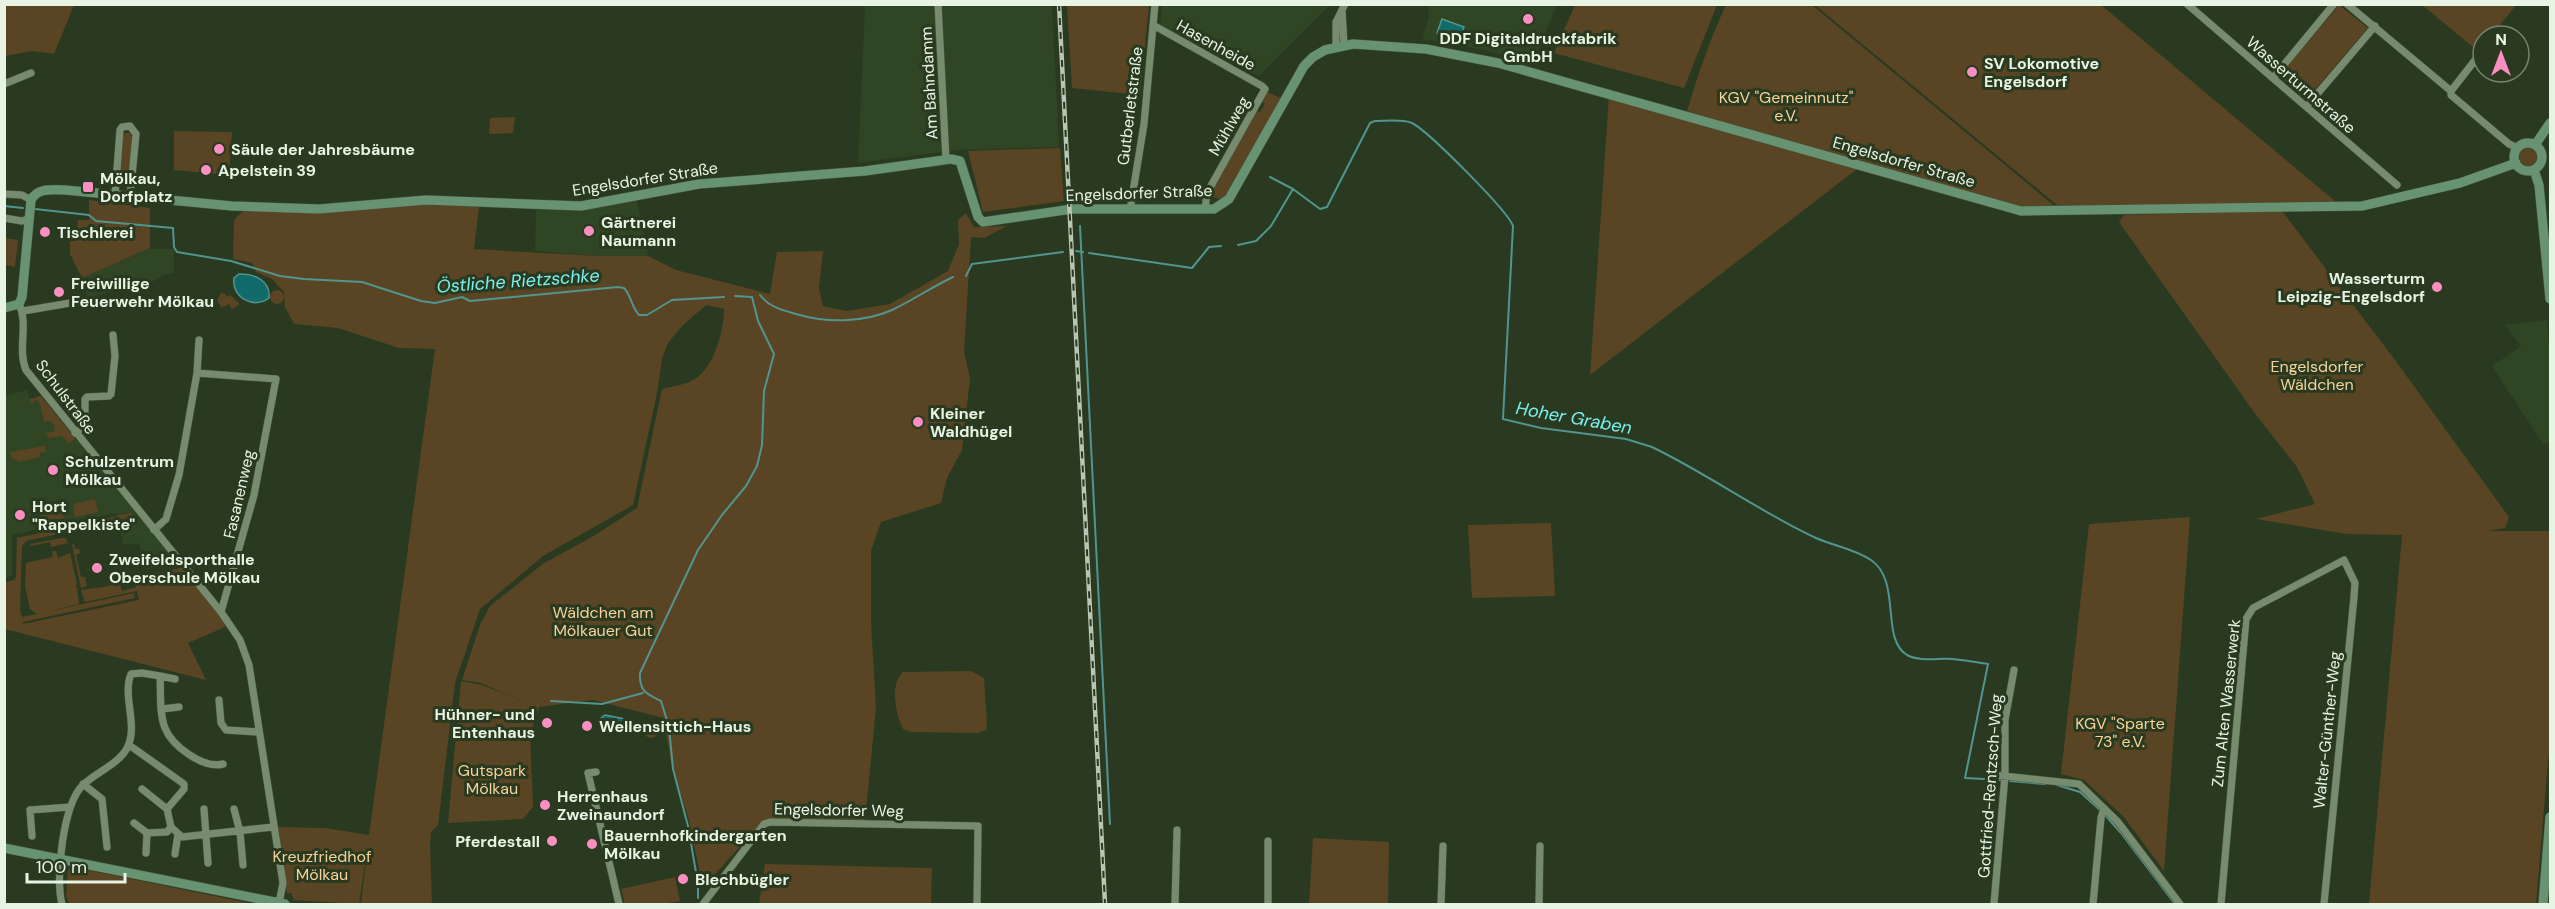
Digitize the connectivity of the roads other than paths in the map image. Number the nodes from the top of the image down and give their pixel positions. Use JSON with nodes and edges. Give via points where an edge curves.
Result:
{"nodes":[{"id":1,"x":938,"y":4,"type":"edge"},
{"id":2,"x":1155,"y":4,"type":"edge"},
{"id":3,"x":2187,"y":4,"type":"edge"},
{"id":4,"x":2334,"y":4,"type":"edge"},
{"id":5,"x":2347,"y":4,"type":"edge"},
{"id":6,"x":1343,"y":7,"type":"edge"},
{"id":7,"x":1153,"y":25,"type":"junction"},
{"id":8,"x":2375,"y":26,"type":"junction"},
{"id":9,"x":1340,"y":45,"type":"junction"},
{"id":10,"x":2471,"y":65,"type":"edge"},
{"id":11,"x":31,"y":73,"type":"dead end"},
{"id":12,"x":2273,"y":78,"type":"junction"},
{"id":13,"x":4,"y":84,"type":"edge"},
{"id":14,"x":1265,"y":89,"type":"joint"},
{"id":15,"x":2451,"y":91,"type":"junction"},
{"id":16,"x":2307,"y":106,"type":"junction"},
{"id":17,"x":2550,"y":123,"type":"edge"},
{"id":18,"x":2535,"y":145,"type":"junction"},
{"id":19,"x":2518,"y":148,"type":"junction"},
{"id":20,"x":2546,"y":154,"type":"edge"},
{"id":21,"x":946,"y":160,"type":"junction"},
{"id":22,"x":2516,"y":164,"type":"junction"},
{"id":23,"x":2534,"y":170,"type":"junction"},
{"id":24,"x":2397,"y":185,"type":"dead end"},
{"id":25,"x":4,"y":194,"type":"edge"},
{"id":26,"x":114,"y":195,"type":"junction"},
{"id":27,"x":130,"y":197,"type":"junction"},
{"id":28,"x":29,"y":209,"type":"junction"},
{"id":29,"x":1205,"y":209,"type":"junction"},
{"id":30,"x":1130,"y":210,"type":"junction"},
{"id":31,"x":4,"y":218,"type":"edge"},
{"id":32,"x":2550,"y":299,"type":"edge"},
{"id":33,"x":82,"y":301,"type":"dead end"},
{"id":34,"x":4,"y":308,"type":"edge"},
{"id":35,"x":21,"y":308,"type":"junction"},
{"id":36,"x":114,"y":335,"type":"dead end"},
{"id":37,"x":199,"y":340,"type":"dead end"},
{"id":38,"x":197,"y":373,"type":"junction"},
{"id":39,"x":75,"y":433,"type":"junction"},
{"id":40,"x":154,"y":530,"type":"junction"},
{"id":41,"x":2344,"y":560,"type":"joint"},
{"id":42,"x":221,"y":612,"type":"junction"},
{"id":43,"x":2014,"y":670,"type":"dead end"},
{"id":44,"x":160,"y":676,"type":"junction"},
{"id":45,"x":175,"y":679,"type":"dead end"},
{"id":46,"x":219,"y":700,"type":"dead end"},
{"id":47,"x":179,"y":707,"type":"dead end"},
{"id":48,"x":162,"y":709,"type":"junction"},
{"id":49,"x":258,"y":732,"type":"junction"},
{"id":50,"x":129,"y":745,"type":"junction"},
{"id":51,"x":223,"y":764,"type":"dead end"},
{"id":52,"x":596,"y":772,"type":"dead end"},
{"id":53,"x":1995,"y":775,"type":"dead end"},
{"id":54,"x":2005,"y":776,"type":"junction"},
{"id":55,"x":83,"y":784,"type":"junction"},
{"id":56,"x":142,"y":789,"type":"dead end"},
{"id":57,"x":70,"y":807,"type":"junction"},
{"id":58,"x":2104,"y":808,"type":"junction"},
{"id":59,"x":167,"y":809,"type":"junction"},
{"id":60,"x":204,"y":809,"type":"dead end"},
{"id":61,"x":234,"y":809,"type":"dead end"},
{"id":62,"x":2550,"y":818,"type":"edge"},
{"id":63,"x":134,"y":823,"type":"dead end"},
{"id":64,"x":171,"y":827,"type":"junction"},
{"id":65,"x":273,"y":827,"type":"junction"},
{"id":66,"x":1177,"y":830,"type":"dead end"},
{"id":67,"x":240,"y":832,"type":"junction"},
{"id":68,"x":147,"y":833,"type":"junction"},
{"id":69,"x":177,"y":834,"type":"junction"},
{"id":70,"x":206,"y":835,"type":"junction"},
{"id":71,"x":32,"y":836,"type":"dead end"},
{"id":72,"x":1268,"y":841,"type":"dead end"},
{"id":73,"x":1443,"y":846,"type":"dead end"},
{"id":74,"x":1540,"y":846,"type":"dead end"},
{"id":75,"x":107,"y":847,"type":"dead end"},
{"id":76,"x":4,"y":849,"type":"edge"},
{"id":77,"x":146,"y":853,"type":"dead end"},
{"id":78,"x":175,"y":854,"type":"dead end"},
{"id":79,"x":61,"y":860,"type":"junction"},
{"id":80,"x":208,"y":863,"type":"dead end"},
{"id":81,"x":243,"y":865,"type":"dead end"},
{"id":82,"x":62,"y":904,"type":"edge"},
{"id":83,"x":282,"y":904,"type":"edge"},
{"id":84,"x":619,"y":904,"type":"edge"},
{"id":85,"x":704,"y":904,"type":"edge"},
{"id":86,"x":977,"y":904,"type":"edge"},
{"id":87,"x":1175,"y":904,"type":"edge"},
{"id":88,"x":1268,"y":904,"type":"edge"},
{"id":89,"x":1441,"y":904,"type":"edge"},
{"id":90,"x":1539,"y":904,"type":"edge"},
{"id":91,"x":1994,"y":904,"type":"edge"},
{"id":92,"x":2093,"y":904,"type":"edge"},
{"id":93,"x":2180,"y":904,"type":"edge"},
{"id":94,"x":2221,"y":904,"type":"edge"},
{"id":95,"x":2324,"y":904,"type":"edge"},
{"id":96,"x":2543,"y":904,"type":"edge"}],
"edges":[{"from":1,"to":21,"type":"street","name":"Am Bahndamm"},
{"from":2,"to":7,"type":"street","name":"Gutberletstraße"},
{"from":3,"to":12,"type":"street","name":"Wasserturmstraße"},
{"from":4,"to":12,"type":"street"},
{"from":5,"to":8,"type":"street"},
{"from":6,"to":9,"type":"street"},
{"from":7,"to":14,"type":"street","name":"Hasenheide"},
{"from":7,"to":30,"type":"street","name":"Gutberletstraße","via":[[1143,137]]},
{"from":8,"to":15,"type":"street"},
{"from":8,"to":16,"type":"street"},
{"from":9,"to":22,"type":"main road","name":"Engelsdorfer Straße","via":[[1426,48],[1498,63],[2021,211],[2362,206],[2460,183]]},
{"from":9,"to":29,"type":"main road","name":"Engelsdorfer Straße","via":[[1320,52],[1304,66],[1228,199],[1214,209]]},
{"from":10,"to":15,"type":"street"},
{"from":11,"to":13,"type":"street"},
{"from":12,"to":16,"type":"street","name":"Wasserturmstraße"},
{"from":14,"to":29,"type":"street","name":"Mühlweg","via":[[1207,193]]},
{"from":15,"to":19,"type":"street","via":[[2451,95]]},
{"from":16,"to":24,"type":"street","name":"Wasserturmstraße"},
{"from":17,"to":18,"type":"main road"},
{"from":18,"to":19,"type":"main road"},
{"from":18,"to":20,"type":"main road"},
{"from":19,"to":22,"type":"main road"},
{"from":20,"to":23,"type":"main road"},
{"from":21,"to":27,"type":"main road","name":"Engelsdorfer Straße","via":[[865,171],[699,184],[581,206],[426,200],[319,209]]},
{"from":21,"to":30,"type":"main road","name":"Engelsdorfer Straße","via":[[960,162],[983,222],[1072,209]]},
{"from":22,"to":23,"type":"main road","via":[[2525,171]]},
{"from":23,"to":32,"type":"main road","via":[[2539,185]]},
{"from":25,"to":28,"type":"street","via":[[22,195]]},
{"from":26,"to":27,"type":"main road","name":"Engelsdorfer Straße"},
{"from":26,"to":27,"type":"street","via":[[120,130],[130,126],[136,134]]},
{"from":26,"to":28,"type":"main road","name":"Engelsdorfer Straße","via":[[44,190],[38,192]]},
{"from":28,"to":31,"type":"street","via":[[22,221]]},
{"from":28,"to":35,"type":"main road"},
{"from":29,"to":30,"type":"main road","name":"Engelsdorfer Straße"},
{"from":33,"to":35,"type":"street"},
{"from":34,"to":35,"type":"main road"},
{"from":35,"to":39,"type":"street","name":"Schulstraße","via":[[26,370]]},
{"from":36,"to":39,"type":"street","via":[[111,394],[85,399],[84,426]]},
{"from":37,"to":38,"type":"street"},
{"from":38,"to":40,"type":"street","via":[[173,495],[166,519]]},
{"from":38,"to":42,"type":"street","name":"Fasanenweg","via":[[276,380],[254,495]]},
{"from":39,"to":40,"type":"street","name":"Schulstraße"},
{"from":40,"to":42,"type":"street","name":"Schulstraße"},
{"from":41,"to":94,"type":"street","name":"Zum Alten Wasserwerk","via":[[2253,609],[2246,619]]},
{"from":41,"to":95,"type":"street","name":"Walter-Günther-Weg","via":[[2355,583]]},
{"from":42,"to":49,"type":"street","name":"Schulstraße","via":[[247,657]]},
{"from":43,"to":54,"type":"street","name":"Gottfried-Rentzsch-Weg","via":[[2005,720]]},
{"from":44,"to":45,"type":"street"},
{"from":44,"to":48,"type":"street"},
{"from":44,"to":50,"type":"street","via":[[132,673],[129,678]]},
{"from":46,"to":49,"type":"street","via":[[221,723],[226,730]]},
{"from":47,"to":48,"type":"street"},
{"from":48,"to":51,"type":"street","via":[[167,731],[180,746],[210,765]]},
{"from":49,"to":65,"type":"street","name":"Schulstraße"},
{"from":50,"to":55,"type":"street","via":[[122,756]]},
{"from":50,"to":59,"type":"street","via":[[184,784]]},
{"from":52,"to":84,"type":"street","via":[[588,774]]},
{"from":53,"to":54,"type":"street"},
{"from":54,"to":58,"type":"street","via":[[2079,784]]},
{"from":54,"to":91,"type":"street","name":"Gottfried-Rentzsch-Weg"},
{"from":55,"to":57,"type":"street"},
{"from":55,"to":75,"type":"street","via":[[102,800]]},
{"from":56,"to":59,"type":"street"},
{"from":57,"to":71,"type":"street","via":[[30,810]]},
{"from":57,"to":79,"type":"street"},
{"from":58,"to":92,"type":"street"},
{"from":58,"to":93,"type":"street"},
{"from":59,"to":64,"type":"street"},
{"from":60,"to":70,"type":"street"},
{"from":61,"to":67,"type":"street"},
{"from":62,"to":96,"type":"main road"},
{"from":63,"to":68,"type":"street"},
{"from":64,"to":68,"type":"street","via":[[166,832]]},
{"from":64,"to":69,"type":"street"},
{"from":65,"to":67,"type":"street"},
{"from":65,"to":83,"type":"street","name":"Schulstraße","via":[[283,883]]},
{"from":66,"to":87,"type":"street"},
{"from":67,"to":70,"type":"street"},
{"from":67,"to":81,"type":"street"},
{"from":68,"to":77,"type":"street"},
{"from":69,"to":70,"type":"street"},
{"from":69,"to":78,"type":"street"},
{"from":70,"to":80,"type":"street"},
{"from":72,"to":88,"type":"street"},
{"from":73,"to":89,"type":"street"},
{"from":74,"to":90,"type":"street"},
{"from":76,"to":79,"type":"main road"},
{"from":79,"to":82,"type":"street"},
{"from":79,"to":83,"type":"main road"},
{"from":85,"to":86,"type":"street","name":"Engelsdorfer Weg","via":[[768,822],[978,826]]}]}
